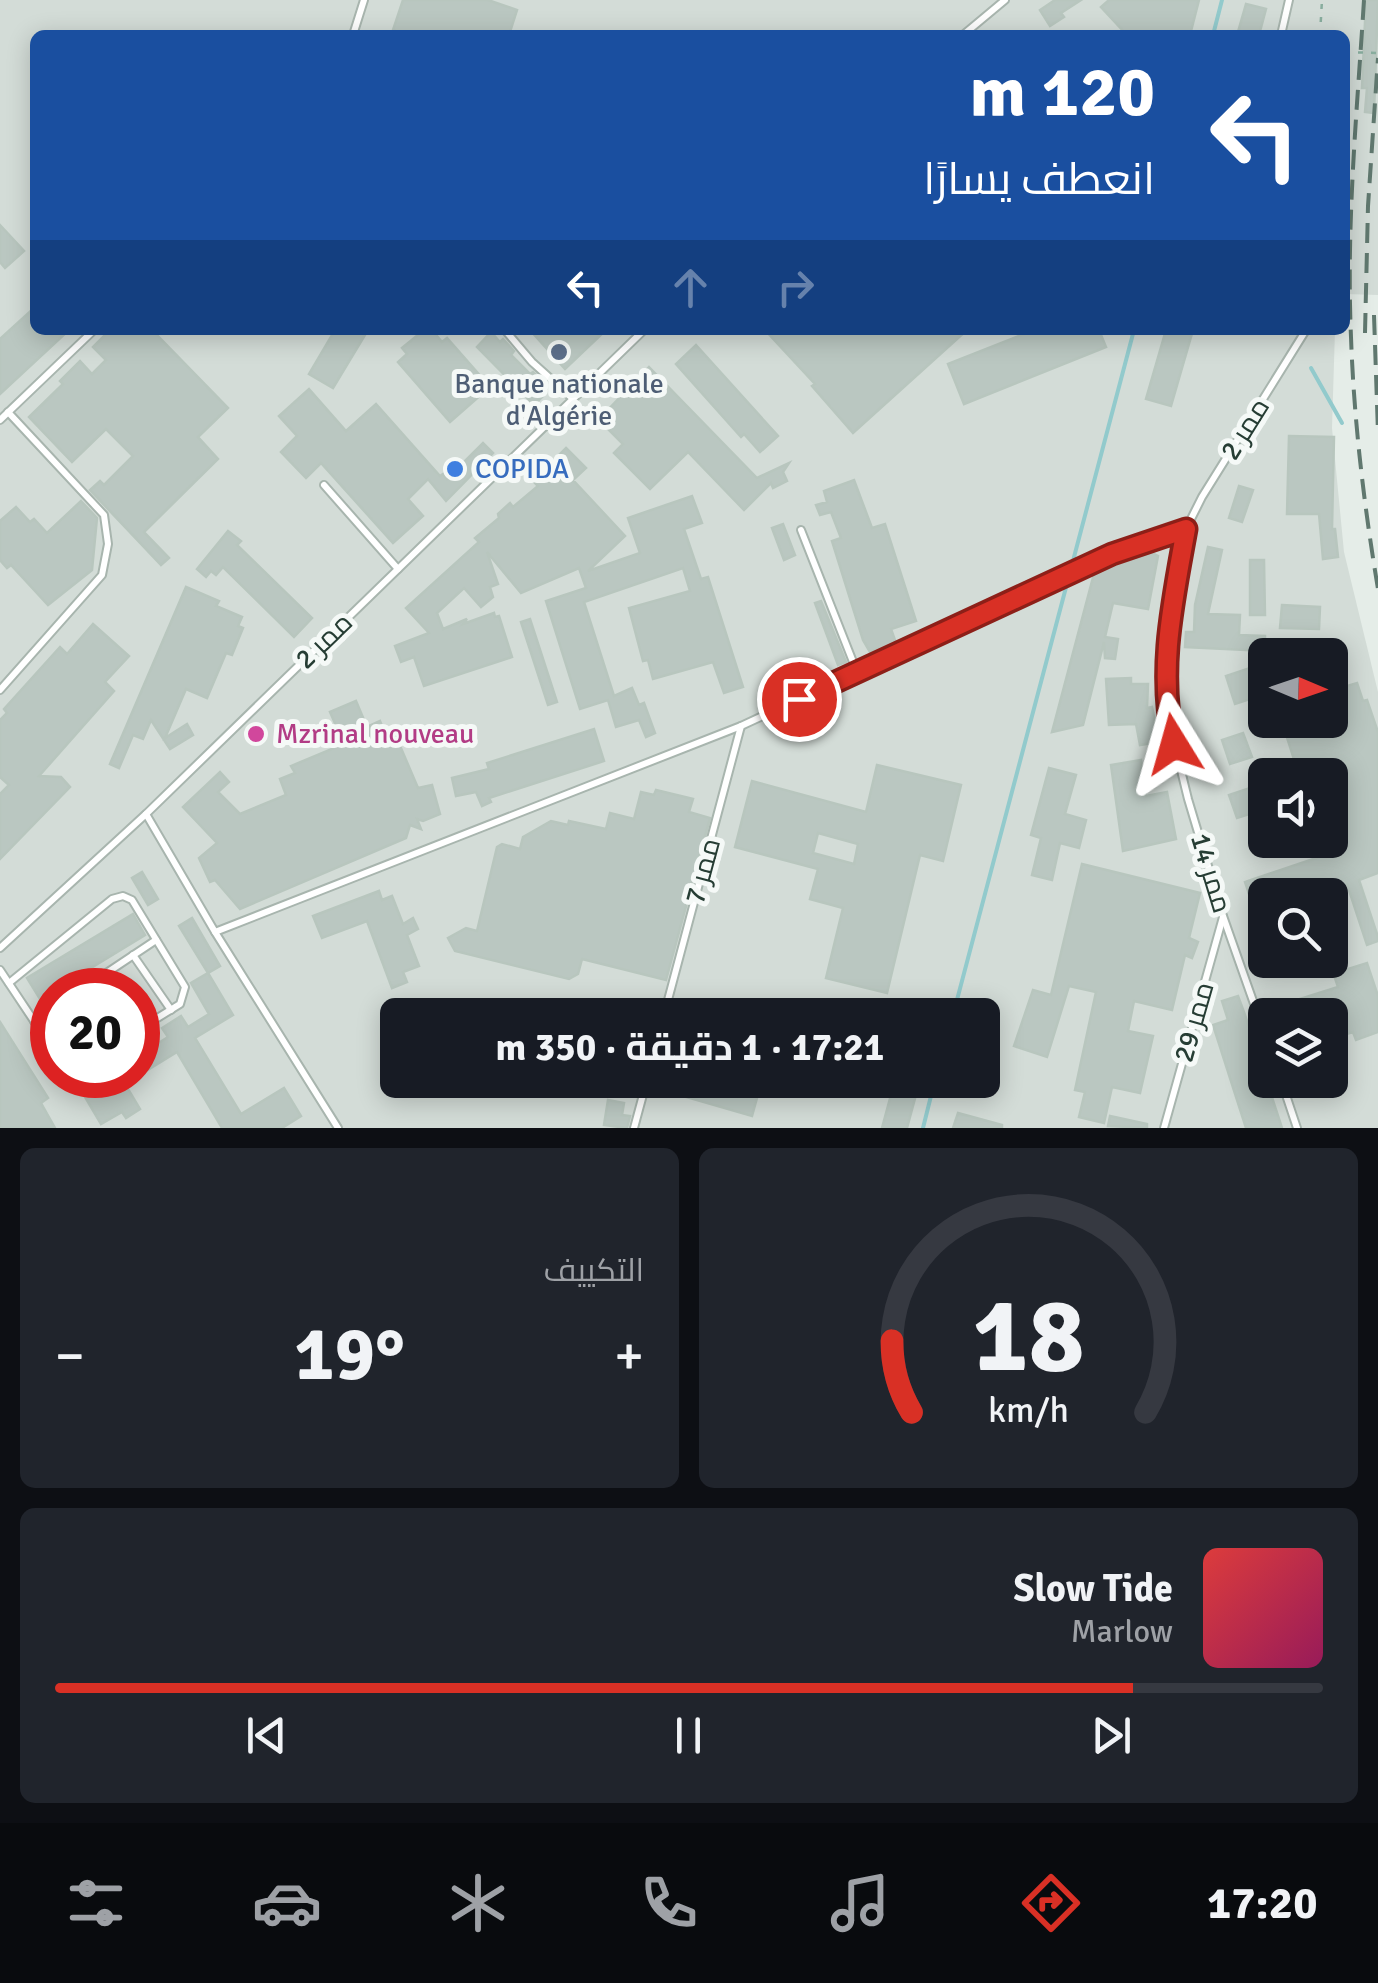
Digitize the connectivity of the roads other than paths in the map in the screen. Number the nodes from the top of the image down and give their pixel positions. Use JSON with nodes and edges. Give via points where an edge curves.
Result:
{"nodes":[{"id":1,"x":364,"y":0,"type":"edge"},
{"id":2,"x":1005,"y":0,"type":"edge"},
{"id":3,"x":1289,"y":0,"type":"edge"},
{"id":4,"x":355,"y":30,"type":"edge"},
{"id":5,"x":969,"y":30,"type":"edge"},
{"id":6,"x":1282,"y":30,"type":"edge"},
{"id":7,"x":89,"y":335,"type":"edge"},
{"id":8,"x":508,"y":335,"type":"edge"},
{"id":9,"x":639,"y":335,"type":"edge"},
{"id":10,"x":1303,"y":335,"type":"edge"},
{"id":11,"x":572,"y":398,"type":"junction"},
{"id":12,"x":8,"y":412,"type":"junction"},
{"id":13,"x":0,"y":420,"type":"edge"},
{"id":14,"x":324,"y":484,"type":"dead end"},
{"id":15,"x":1186,"y":529,"type":"junction"},
{"id":16,"x":801,"y":530,"type":"dead end"},
{"id":17,"x":398,"y":569,"type":"junction"},
{"id":18,"x":857,"y":672,"type":"junction"},
{"id":19,"x":0,"y":690,"type":"edge"},
{"id":20,"x":741,"y":726,"type":"junction"},
{"id":21,"x":146,"y":814,"type":"junction"},
{"id":22,"x":1223,"y":916,"type":"junction"},
{"id":23,"x":215,"y":932,"type":"junction"},
{"id":24,"x":156,"y":940,"type":"junction"},
{"id":25,"x":0,"y":948,"type":"edge"},
{"id":26,"x":133,"y":955,"type":"junction"},
{"id":27,"x":113,"y":968,"type":"edge"},
{"id":28,"x":0,"y":970,"type":"edge"},
{"id":29,"x":9,"y":983,"type":"junction"},
{"id":30,"x":669,"y":998,"type":"edge"},
{"id":31,"x":1252,"y":998,"type":"edge"},
{"id":32,"x":171,"y":1010,"type":"junction"},
{"id":33,"x":30,"y":1015,"type":"edge"},
{"id":34,"x":160,"y":1017,"type":"edge"},
{"id":35,"x":642,"y":1098,"type":"edge"},
{"id":36,"x":1286,"y":1098,"type":"edge"},
{"id":37,"x":338,"y":1128,"type":"edge"},
{"id":38,"x":634,"y":1128,"type":"edge"},
{"id":39,"x":1164,"y":1128,"type":"edge"},
{"id":40,"x":1297,"y":1128,"type":"edge"}],
"edges":[{"from":1,"to":4,"type":"lane"},
{"from":2,"to":5,"type":"lane"},
{"from":3,"to":6,"type":"lane"},
{"from":7,"to":12,"type":"lane"},
{"from":8,"to":11,"type":"lane"},
{"from":9,"to":11,"type":"lane","name":"ممر 2"},
{"from":10,"to":15,"type":"lane","name":"ممر 2"},
{"from":11,"to":17,"type":"lane","name":"ممر 2"},
{"from":12,"to":13,"type":"lane"},
{"from":12,"to":19,"type":"lane","via":[[104,514],[108,544],[102,575]]},
{"from":14,"to":17,"type":"lane"},
{"from":15,"to":18,"type":"lane","via":[[1112,554]]},
{"from":15,"to":22,"type":"lane","name":"ممر 14","via":[[1166,640],[1168,717]]},
{"from":16,"to":18,"type":"lane"},
{"from":17,"to":21,"type":"lane","name":"ممر 2"},
{"from":18,"to":20,"type":"lane"},
{"from":20,"to":23,"type":"lane"},
{"from":20,"to":30,"type":"lane","name":"ممر 7"},
{"from":21,"to":23,"type":"lane"},
{"from":21,"to":25,"type":"lane","name":"ممر 2"},
{"from":22,"to":31,"type":"lane","name":"ممر 14"},
{"from":22,"to":39,"type":"lane","name":"ممر 29"},
{"from":23,"to":37,"type":"lane"},
{"from":24,"to":26,"type":"lane"},
{"from":24,"to":29,"type":"lane","via":[[132,900],[112,899]]},
{"from":24,"to":32,"type":"lane","via":[[185,987]]},
{"from":26,"to":27,"type":"lane"},
{"from":26,"to":32,"type":"lane"},
{"from":28,"to":29,"type":"lane"},
{"from":29,"to":33,"type":"lane"},
{"from":32,"to":34,"type":"lane"},
{"from":35,"to":38,"type":"lane"},
{"from":36,"to":40,"type":"lane"}]}
